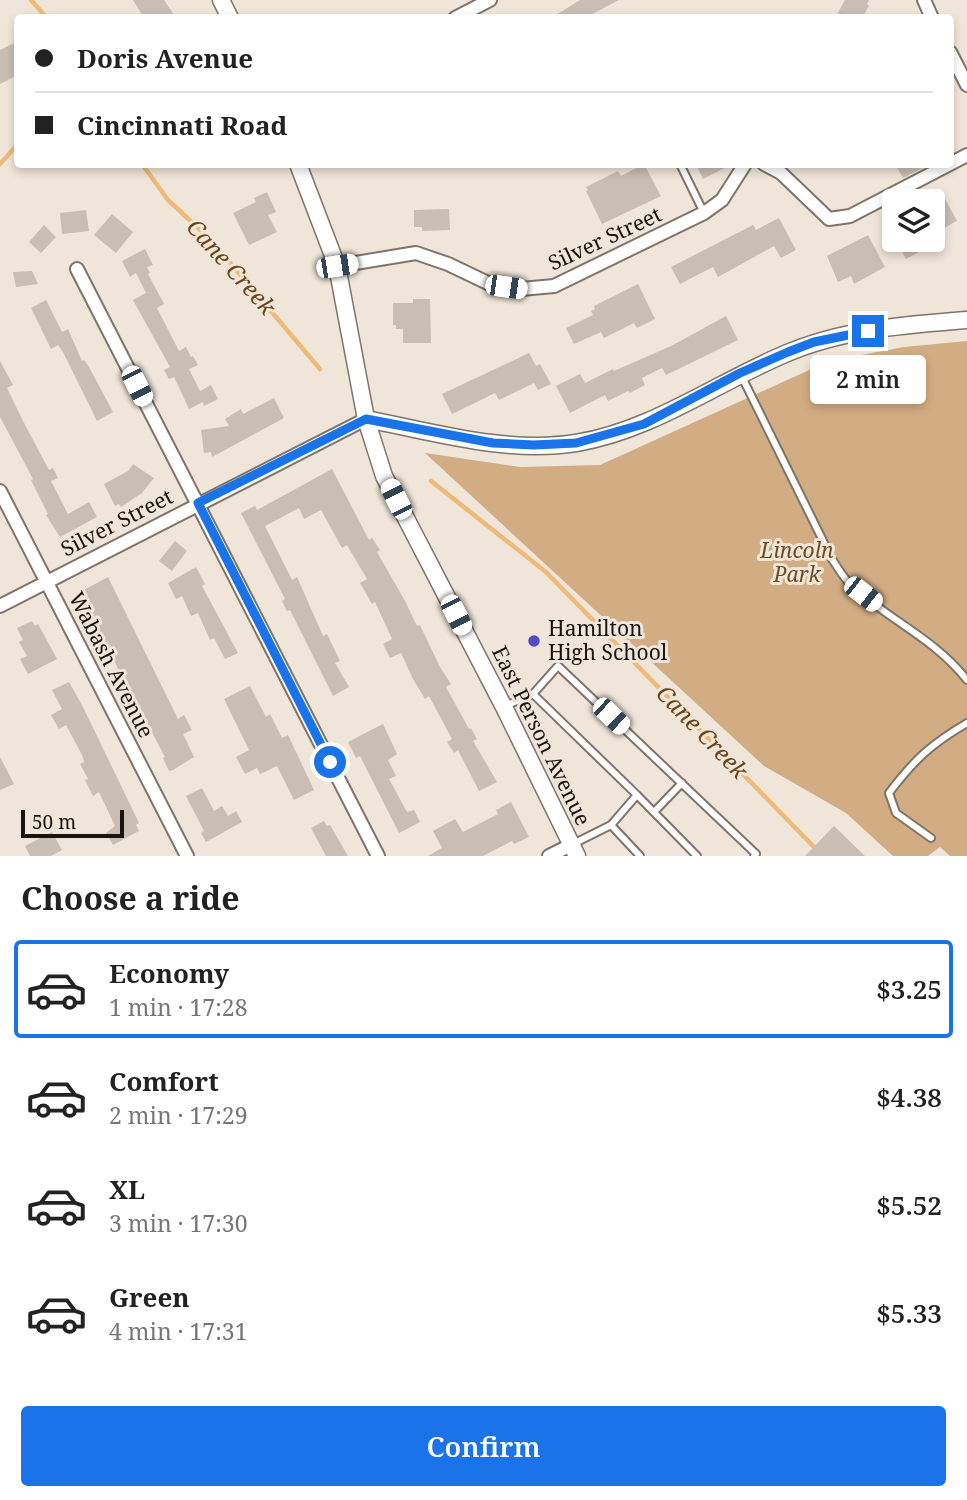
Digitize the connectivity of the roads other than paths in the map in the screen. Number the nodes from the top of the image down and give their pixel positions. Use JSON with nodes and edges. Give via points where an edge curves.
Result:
{"nodes":[{"id":1,"x":490,"y":0,"type":"edge"},
{"id":2,"x":463,"y":14,"type":"edge"},
{"id":3,"x":954,"y":60,"type":"edge"},
{"id":4,"x":967,"y":85,"type":"edge"},
{"id":5,"x":300,"y":168,"type":"edge"},
{"id":6,"x":682,"y":168,"type":"edge"},
{"id":7,"x":742,"y":168,"type":"edge"},
{"id":8,"x":772,"y":168,"type":"edge"},
{"id":9,"x":942,"y":168,"type":"edge"},
{"id":10,"x":704,"y":213,"type":"junction"},
{"id":11,"x":337,"y":266,"type":"junction"},
{"id":12,"x":77,"y":269,"type":"dead end"},
{"id":13,"x":967,"y":320,"type":"edge"},
{"id":14,"x":740,"y":373,"type":"junction"},
{"id":15,"x":366,"y":419,"type":"junction"},
{"id":16,"x":0,"y":491,"type":"edge"},
{"id":17,"x":198,"y":503,"type":"junction"},
{"id":18,"x":47,"y":581,"type":"junction"},
{"id":19,"x":0,"y":606,"type":"edge"},
{"id":20,"x":967,"y":680,"type":"edge"},
{"id":21,"x":533,"y":694,"type":"junction"},
{"id":22,"x":503,"y":707,"type":"junction"},
{"id":23,"x":967,"y":723,"type":"edge"},
{"id":24,"x":682,"y":783,"type":"junction"},
{"id":25,"x":637,"y":795,"type":"junction"},
{"id":26,"x":654,"y":812,"type":"junction"},
{"id":27,"x":611,"y":825,"type":"junction"},
{"id":28,"x":931,"y":838,"type":"dead end"},
{"id":29,"x":574,"y":850,"type":"edge"},
{"id":30,"x":187,"y":856,"type":"edge"},
{"id":31,"x":378,"y":856,"type":"edge"},
{"id":32,"x":549,"y":856,"type":"edge"},
{"id":33,"x":640,"y":856,"type":"edge"},
{"id":34,"x":697,"y":856,"type":"edge"},
{"id":35,"x":754,"y":856,"type":"edge"}],
"edges":[{"from":1,"to":2,"type":"street"},
{"from":3,"to":4,"type":"street"},
{"from":5,"to":11,"type":"main road","name":"East Person Avenue"},
{"from":6,"to":10,"type":"lane"},
{"from":7,"to":10,"type":"street","name":"Silver Street","via":[[722,200]]},
{"from":8,"to":9,"type":"street","via":[[828,219],[850,216]]},
{"from":10,"to":11,"type":"street","name":"Silver Street","via":[[554,286],[521,289],[492,285],[416,253]]},
{"from":11,"to":15,"type":"main road","name":"East Person Avenue"},
{"from":12,"to":17,"type":"street"},
{"from":13,"to":14,"type":"main road","via":[[843,335]]},
{"from":14,"to":15,"type":"main road","via":[[644,424],[576,443],[493,443]]},
{"from":14,"to":20,"type":"lane","via":[[832,559],[850,584],[908,626]]},
{"from":15,"to":17,"type":"street","name":"Silver Street"},
{"from":15,"to":22,"type":"main road","name":"East Person Avenue","via":[[384,476]]},
{"from":16,"to":18,"type":"street","name":"Wabash Avenue"},
{"from":17,"to":18,"type":"street","name":"Silver Street"},
{"from":17,"to":31,"type":"street"},
{"from":18,"to":19,"type":"street","name":"Silver Street"},
{"from":18,"to":30,"type":"street","name":"Wabash Avenue"},
{"from":21,"to":22,"type":"lane"},
{"from":21,"to":24,"type":"lane","via":[[558,666]]},
{"from":21,"to":25,"type":"lane"},
{"from":22,"to":29,"type":"main road","name":"East Person Avenue"},
{"from":23,"to":28,"type":"lane","via":[[912,762],[888,793],[896,813]]},
{"from":24,"to":26,"type":"lane"},
{"from":24,"to":35,"type":"lane","via":[[756,853]]},
{"from":25,"to":26,"type":"lane"},
{"from":25,"to":27,"type":"lane"},
{"from":26,"to":34,"type":"lane"},
{"from":27,"to":29,"type":"lane"},
{"from":27,"to":33,"type":"lane"},
{"from":29,"to":32,"type":"street"}]}
